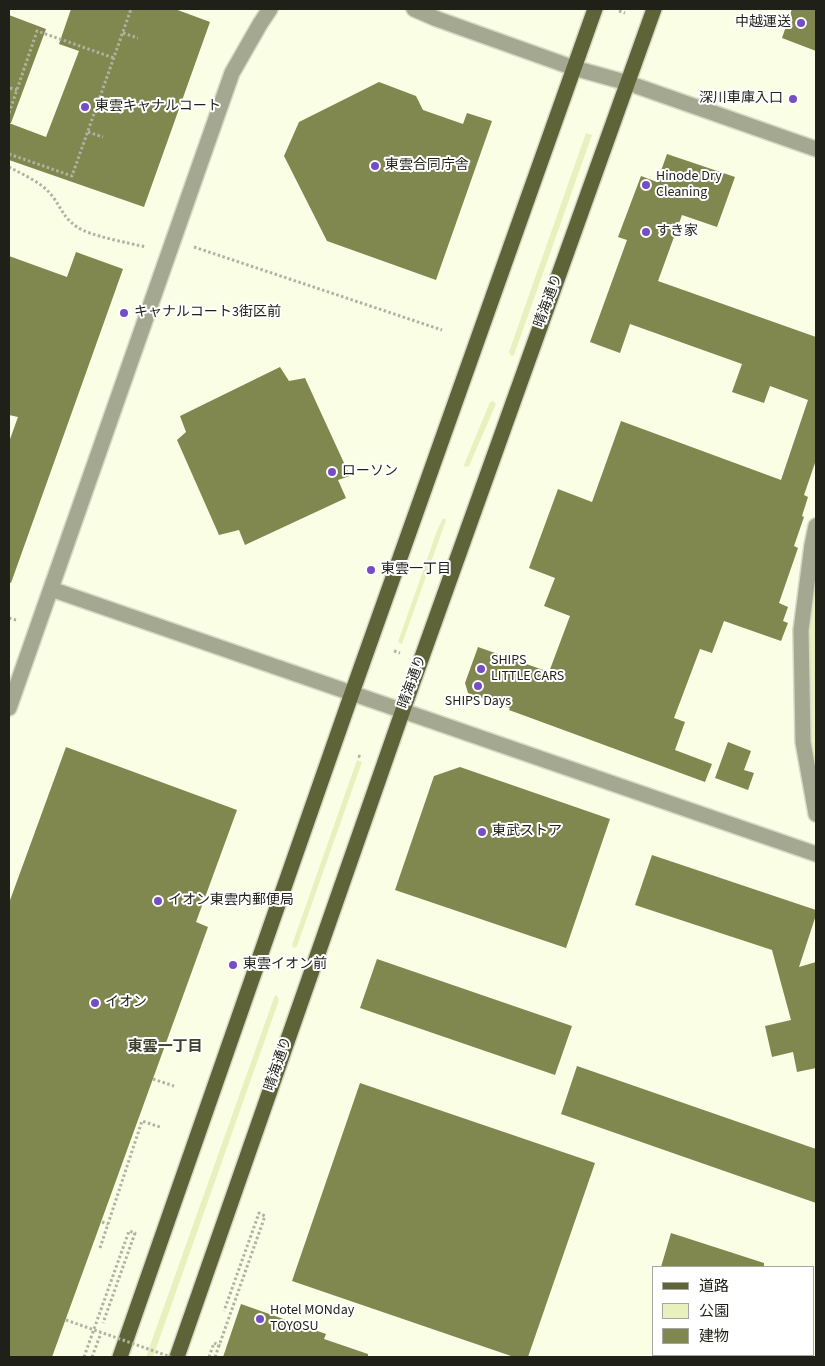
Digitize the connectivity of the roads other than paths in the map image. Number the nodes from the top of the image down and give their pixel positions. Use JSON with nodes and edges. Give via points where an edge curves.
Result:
{"nodes":[{"id":1,"x":270,"y":9,"type":"edge"},
{"id":2,"x":414,"y":9,"type":"edge"},
{"id":3,"x":595,"y":9,"type":"edge"},
{"id":4,"x":654,"y":9,"type":"edge"},
{"id":5,"x":574,"y":68,"type":"junction"},
{"id":6,"x":628,"y":83,"type":"junction"},
{"id":7,"x":816,"y":149,"type":"edge"},
{"id":8,"x":816,"y":526,"type":"edge"},
{"id":9,"x":51,"y":589,"type":"junction"},
{"id":10,"x":352,"y":693,"type":"junction"},
{"id":11,"x":9,"y":708,"type":"edge"},
{"id":12,"x":403,"y":710,"type":"junction"},
{"id":13,"x":816,"y":814,"type":"edge"},
{"id":14,"x":816,"y":854,"type":"edge"},
{"id":15,"x":120,"y":1357,"type":"edge"},
{"id":16,"x":177,"y":1357,"type":"edge"}],
"edges":[{"from":1,"to":9,"type":"street","via":[[232,73]]},
{"from":2,"to":5,"type":"street"},
{"from":3,"to":5,"type":"main road"},
{"from":4,"to":6,"type":"main road","name":"晴海通り"},
{"from":5,"to":6,"type":"street"},
{"from":5,"to":10,"type":"main road"},
{"from":6,"to":7,"type":"street"},
{"from":6,"to":12,"type":"main road","name":"晴海通り"},
{"from":8,"to":13,"type":"street","via":[[801,630],[801,683],[803,742]]},
{"from":9,"to":10,"type":"street"},
{"from":9,"to":11,"type":"street"},
{"from":10,"to":12,"type":"street"},
{"from":10,"to":15,"type":"main road"},
{"from":12,"to":14,"type":"street"},
{"from":12,"to":16,"type":"main road","name":"晴海通り"}]}
